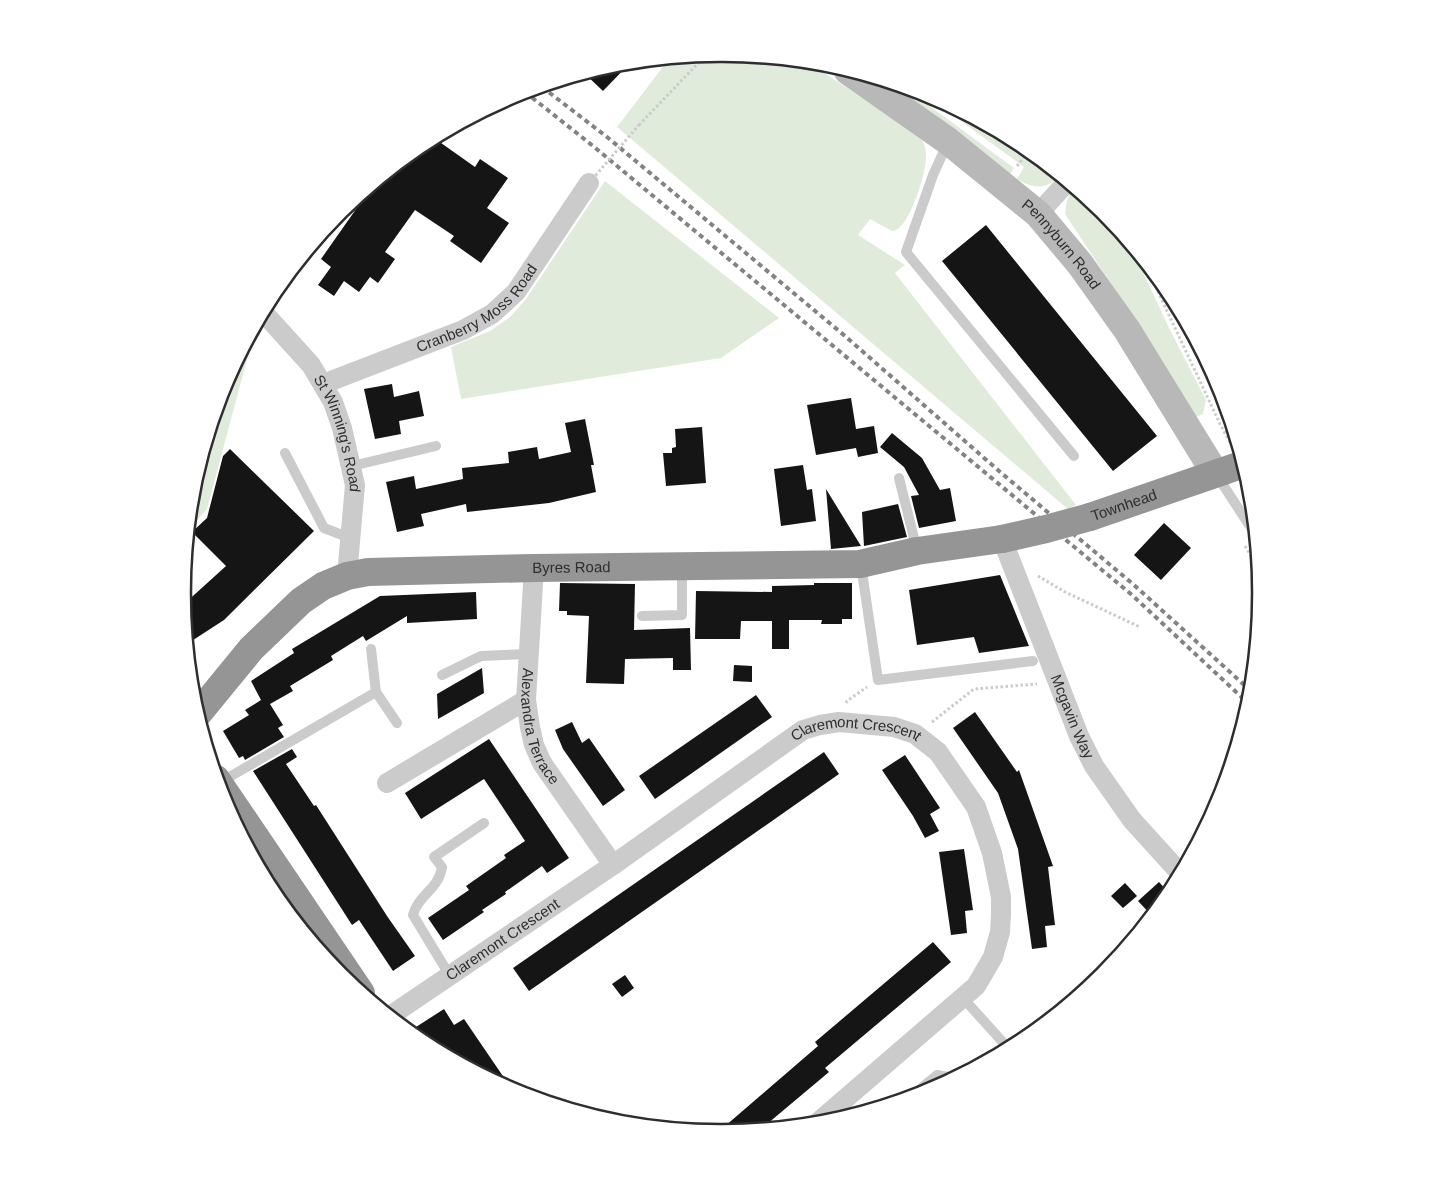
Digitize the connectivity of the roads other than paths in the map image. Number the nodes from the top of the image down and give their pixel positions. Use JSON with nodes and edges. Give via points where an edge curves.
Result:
{"nodes":[{"id":1,"x":865,"y":83,"type":"edge"},
{"id":2,"x":948,"y":141,"type":"junction"},
{"id":3,"x":589,"y":183,"type":"road end"},
{"id":4,"x":1063,"y":187,"type":"edge"},
{"id":5,"x":1038,"y":214,"type":"junction"},
{"id":6,"x":268,"y":318,"type":"edge"},
{"id":7,"x":323,"y":384,"type":"junction"},
{"id":8,"x":436,"y":446,"type":"dead end"},
{"id":9,"x":285,"y":453,"type":"dead end"},
{"id":10,"x":1234,"y":454,"type":"edge"},
{"id":11,"x":1074,"y":456,"type":"dead end"},
{"id":12,"x":352,"y":466,"type":"junction"},
{"id":13,"x":1215,"y":473,"type":"junction"},
{"id":14,"x":899,"y":478,"type":"dead end"},
{"id":15,"x":1248,"y":523,"type":"edge"},
{"id":16,"x":350,"y":538,"type":"junction"},
{"id":17,"x":1002,"y":539,"type":"junction"},
{"id":18,"x":917,"y":551,"type":"junction"},
{"id":19,"x":860,"y":564,"type":"junction"},
{"id":20,"x":682,"y":567,"type":"junction"},
{"id":21,"x":534,"y":568,"type":"junction"},
{"id":22,"x":348,"y":576,"type":"junction"},
{"id":23,"x":642,"y":616,"type":"dead end"},
{"id":24,"x":370,"y":649,"type":"dead end"},
{"id":25,"x":528,"y":654,"type":"junction"},
{"id":26,"x":1033,"y":661,"type":"dead end"},
{"id":27,"x":442,"y":675,"type":"dead end"},
{"id":28,"x":376,"y":692,"type":"junction"},
{"id":29,"x":526,"y":700,"type":"junction"},
{"id":30,"x":203,"y":707,"type":"edge"},
{"id":31,"x":397,"y":724,"type":"dead end"},
{"id":32,"x":224,"y":778,"type":"edge"},
{"id":33,"x":386,"y":783,"type":"dead end"},
{"id":34,"x":237,"y":810,"type":"edge"},
{"id":35,"x":484,"y":824,"type":"dead end"},
{"id":36,"x":613,"y":865,"type":"junction"},
{"id":37,"x":1176,"y":868,"type":"edge"},
{"id":38,"x":327,"y":949,"type":"edge"},
{"id":39,"x":450,"y":976,"type":"junction"},
{"id":40,"x":963,"y":998,"type":"junction"},
{"id":41,"x":395,"y":1013,"type":"edge"},
{"id":42,"x":1004,"y":1043,"type":"edge"},
{"id":43,"x":943,"y":1076,"type":"edge"},
{"id":44,"x":926,"y":1084,"type":"edge"},
{"id":45,"x":829,"y":1113,"type":"edge"}],
"edges":[{"from":1,"to":2,"type":"street","name":"Pennyburn Road"},
{"from":2,"to":5,"type":"street","name":"Pennyburn Road"},
{"from":2,"to":11,"type":"lane","via":[[906,252]]},
{"from":3,"to":7,"type":"street","name":"Cranberry Moss Road","via":[[516,292],[492,314],[463,330]]},
{"from":4,"to":5,"type":"street"},
{"from":5,"to":13,"type":"street","name":"Pennyburn Road","via":[[1080,264],[1127,330]]},
{"from":6,"to":7,"type":"street","name":"St Winning's Road"},
{"from":7,"to":12,"type":"street","name":"St Winning's Road","via":[[333,402]]},
{"from":8,"to":12,"type":"lane"},
{"from":9,"to":16,"type":"lane","via":[[324,528]]},
{"from":10,"to":13,"type":"highway","name":"Townhead"},
{"from":12,"to":16,"type":"street","name":"St Winning's Road","via":[[355,498]]},
{"from":13,"to":15,"type":"lane"},
{"from":13,"to":17,"type":"highway","name":"Townhead","bridge":true,"via":[[1090,517]]},
{"from":14,"to":18,"type":"lane"},
{"from":16,"to":22,"type":"street","name":"St Winning's Road"},
{"from":17,"to":18,"type":"highway","name":"Byres Road"},
{"from":17,"to":37,"type":"street","name":"Mcgavin Way","via":[[1079,736],[1094,766],[1132,820]]},
{"from":18,"to":19,"type":"highway","name":"Byres Road"},
{"from":19,"to":20,"type":"highway","name":"Byres Road"},
{"from":19,"to":26,"type":"lane","via":[[878,680]]},
{"from":20,"to":21,"type":"highway","name":"Byres Road"},
{"from":20,"to":23,"type":"lane","via":[[682,615]]},
{"from":21,"to":22,"type":"highway","name":"Byres Road","via":[[387,570]]},
{"from":21,"to":25,"type":"street","name":"Alexandra Terrace"},
{"from":22,"to":30,"type":"highway","name":"Byres Road","via":[[323,586],[301,601],[251,649]]},
{"from":24,"to":28,"type":"lane"},
{"from":25,"to":27,"type":"lane","via":[[480,656]]},
{"from":25,"to":29,"type":"street","name":"Alexandra Terrace"},
{"from":28,"to":31,"type":"lane"},
{"from":28,"to":32,"type":"lane"},
{"from":29,"to":33,"type":"street"},
{"from":29,"to":36,"type":"street","name":"Alexandra Terrace","via":[[534,745],[542,763]]},
{"from":34,"to":38,"type":"highway"},
{"from":35,"to":39,"type":"lane","via":[[434,857],[442,867],[440,878],[420,900],[413,915]]},
{"from":36,"to":39,"type":"street","name":"Claremont Crescent"},
{"from":36,"to":40,"type":"street","name":"Claremont Crescent","via":[[803,730],[839,722],[894,727],[915,734],[938,752],[976,807],[992,853],[1001,897],[1000,932],[993,957],[976,986]]},
{"from":39,"to":41,"type":"street","name":"Claremont Crescent"},
{"from":40,"to":42,"type":"lane"},
{"from":40,"to":45,"type":"street","name":"Claremont Crescent"},
{"from":43,"to":44,"type":"lane","via":[[936,1075]]}]}
